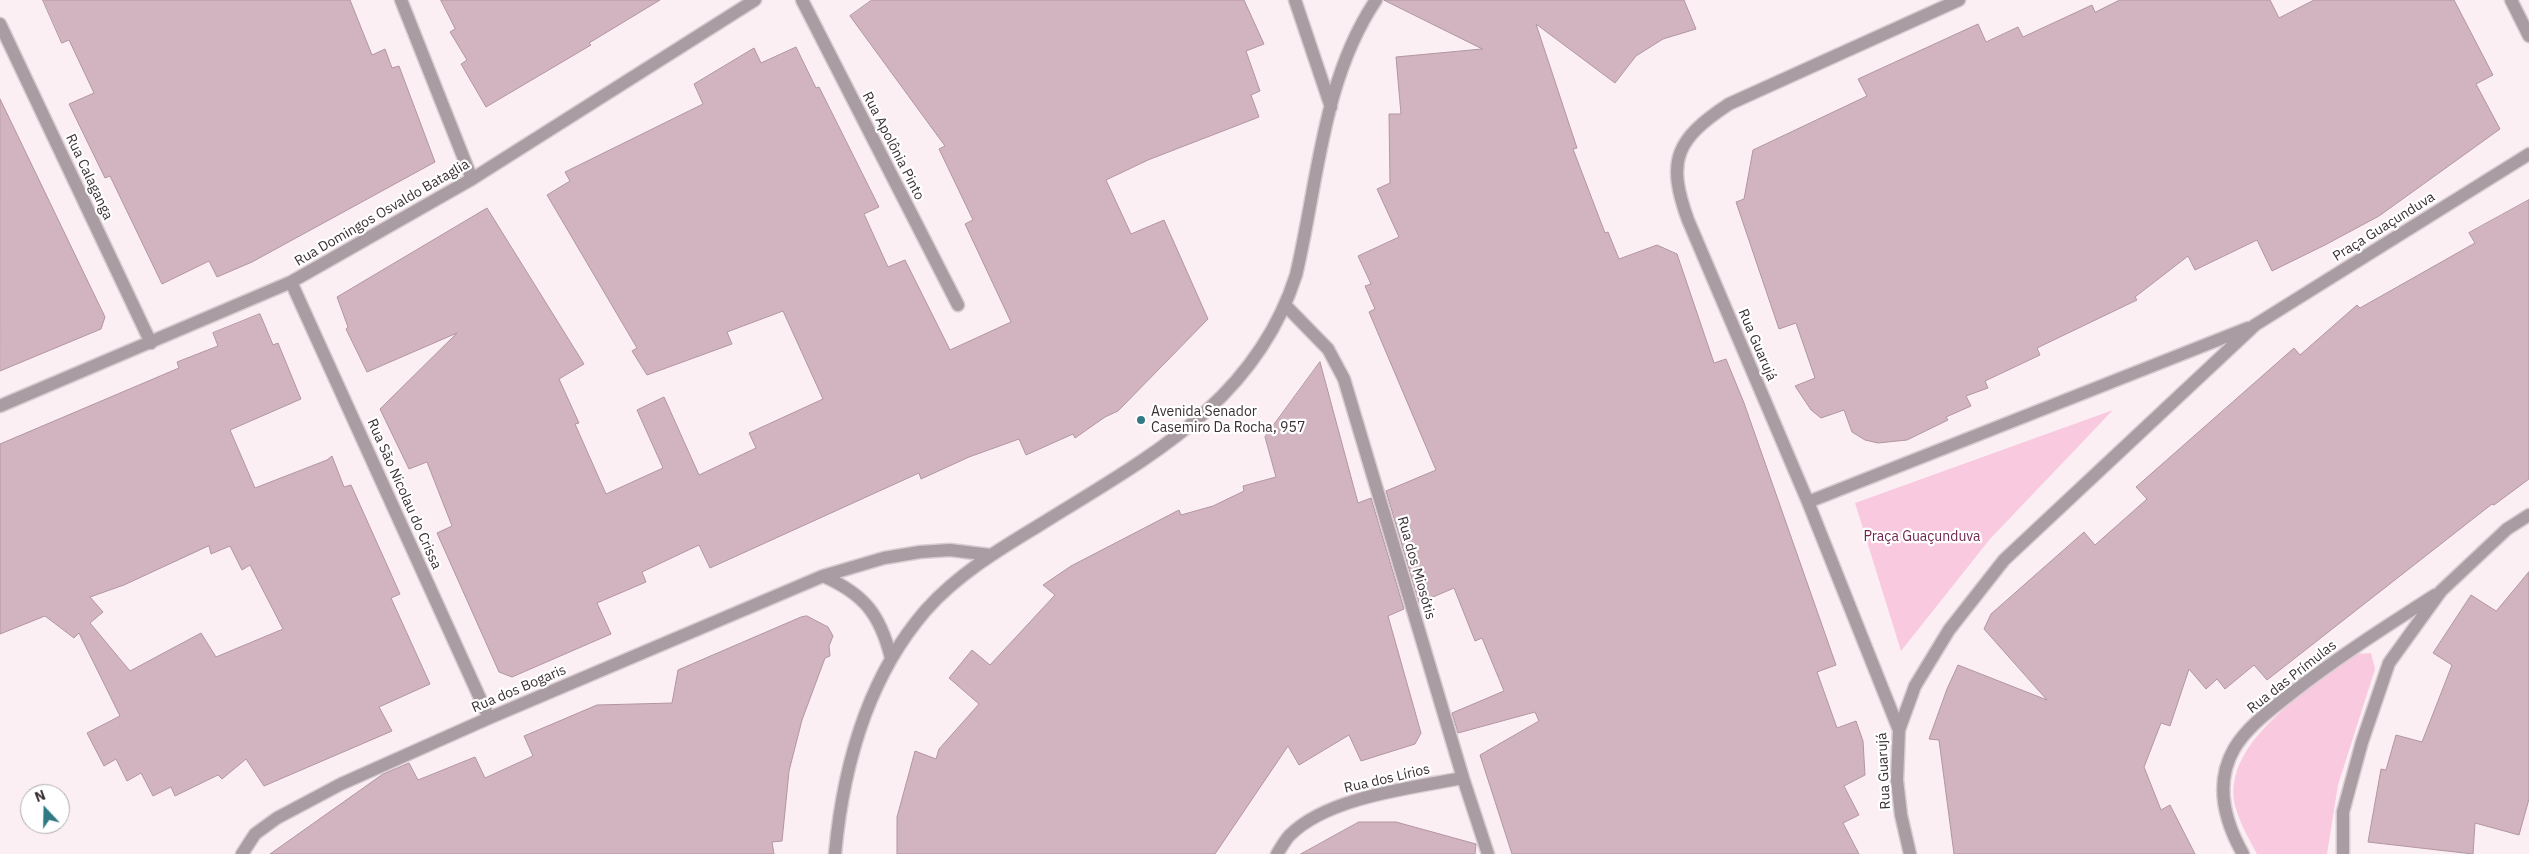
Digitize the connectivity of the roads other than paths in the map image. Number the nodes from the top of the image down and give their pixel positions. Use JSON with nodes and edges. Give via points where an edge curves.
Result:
{"nodes":[{"id":1,"x":401,"y":0,"type":"edge"},
{"id":2,"x":755,"y":0,"type":"edge"},
{"id":3,"x":802,"y":0,"type":"edge"},
{"id":4,"x":1296,"y":0,"type":"edge"},
{"id":5,"x":1376,"y":0,"type":"edge"},
{"id":6,"x":1959,"y":0,"type":"edge"},
{"id":7,"x":2511,"y":0,"type":"edge"},
{"id":8,"x":0,"y":24,"type":"edge"},
{"id":9,"x":2529,"y":36,"type":"edge"},
{"id":10,"x":1331,"y":107,"type":"junction"},
{"id":11,"x":2529,"y":154,"type":"edge"},
{"id":12,"x":472,"y":179,"type":"junction"},
{"id":13,"x":291,"y":282,"type":"junction"},
{"id":14,"x":958,"y":305,"type":"dead end"},
{"id":15,"x":1286,"y":306,"type":"junction"},
{"id":16,"x":2255,"y":325,"type":"junction"},
{"id":17,"x":151,"y":343,"type":"junction"},
{"id":18,"x":0,"y":406,"type":"edge"},
{"id":19,"x":1808,"y":502,"type":"junction"},
{"id":20,"x":2529,"y":515,"type":"edge"},
{"id":21,"x":990,"y":555,"type":"junction"},
{"id":22,"x":823,"y":576,"type":"junction"},
{"id":23,"x":2441,"y":590,"type":"junction"},
{"id":24,"x":891,"y":658,"type":"junction"},
{"id":25,"x":489,"y":718,"type":"junction"},
{"id":26,"x":1899,"y":730,"type":"junction"},
{"id":27,"x":1462,"y":778,"type":"junction"},
{"id":28,"x":242,"y":854,"type":"edge"},
{"id":29,"x":835,"y":854,"type":"edge"},
{"id":30,"x":1277,"y":854,"type":"edge"},
{"id":31,"x":1488,"y":854,"type":"edge"},
{"id":32,"x":1910,"y":854,"type":"edge"},
{"id":33,"x":2244,"y":854,"type":"edge"},
{"id":34,"x":2343,"y":854,"type":"edge"}],
"edges":[{"from":1,"to":12,"type":"street"},
{"from":2,"to":12,"type":"street","name":"Rua Domingos Osvaldo Bataglia"},
{"from":3,"to":14,"type":"street","name":"Rua Apolônia Pinto"},
{"from":4,"to":10,"type":"street"},
{"from":5,"to":10,"type":"street","via":[[1351,45],[1339,74]]},
{"from":6,"to":19,"type":"street","name":"Rua Guarujá","via":[[1729,104],[1705,120],[1681,149],[1676,176],[1684,212]]},
{"from":7,"to":9,"type":"street"},
{"from":8,"to":17,"type":"street","name":"Rua Calaganga"},
{"from":10,"to":15,"type":"street","via":[[1304,240]]},
{"from":11,"to":16,"type":"street","name":"Praça Guaçunduva"},
{"from":12,"to":13,"type":"street","name":"Rua Domingos Osvaldo Bataglia"},
{"from":13,"to":17,"type":"street","name":"Rua Domingos Osvaldo Bataglia"},
{"from":13,"to":25,"type":"street","name":"Rua São Nicolau do Crissa"},
{"from":15,"to":21,"type":"street","via":[[1272,331],[1227,392],[1189,428],[1135,466]]},
{"from":15,"to":27,"type":"street","name":"Rua dos Miosótis","via":[[1328,350],[1344,379]]},
{"from":16,"to":19,"type":"street","name":"Praça Guaçunduva"},
{"from":16,"to":26,"type":"street","name":"Praça Guaçunduva","via":[[2004,560],[1949,630],[1915,686]]},
{"from":17,"to":18,"type":"street","name":"Rua Domingos Osvaldo Bataglia"},
{"from":19,"to":26,"type":"street","name":"Rua Guarujá"},
{"from":20,"to":23,"type":"street","name":"Rua das Prímulas","via":[[2507,530]]},
{"from":21,"to":22,"type":"street","name":"Rua dos Bogaris","via":[[950,550],[920,552],[884,558]]},
{"from":21,"to":24,"type":"street","via":[[926,611]]},
{"from":22,"to":24,"type":"street","via":[[847,588],[867,604],[885,633]]},
{"from":22,"to":25,"type":"street","name":"Rua dos Bogaris"},
{"from":23,"to":33,"type":"street","name":"Rua das Prímulas","via":[[2320,670],[2266,713],[2234,750],[2222,788],[2226,814]]},
{"from":23,"to":34,"type":"street","name":"Rua das Prímulas","via":[[2389,663],[2343,812]]},
{"from":24,"to":29,"type":"street","via":[[865,713],[850,758]]},
{"from":25,"to":28,"type":"street","name":"Rua dos Bogaris","via":[[341,784],[277,818],[255,834]]},
{"from":26,"to":32,"type":"street","name":"Rua Guarujá","via":[[1900,806]]},
{"from":27,"to":30,"type":"street","name":"Rua dos Lírios","via":[[1374,795],[1337,806],[1289,835]]},
{"from":27,"to":31,"type":"street","name":"Rua dos Miosótis"}]}
